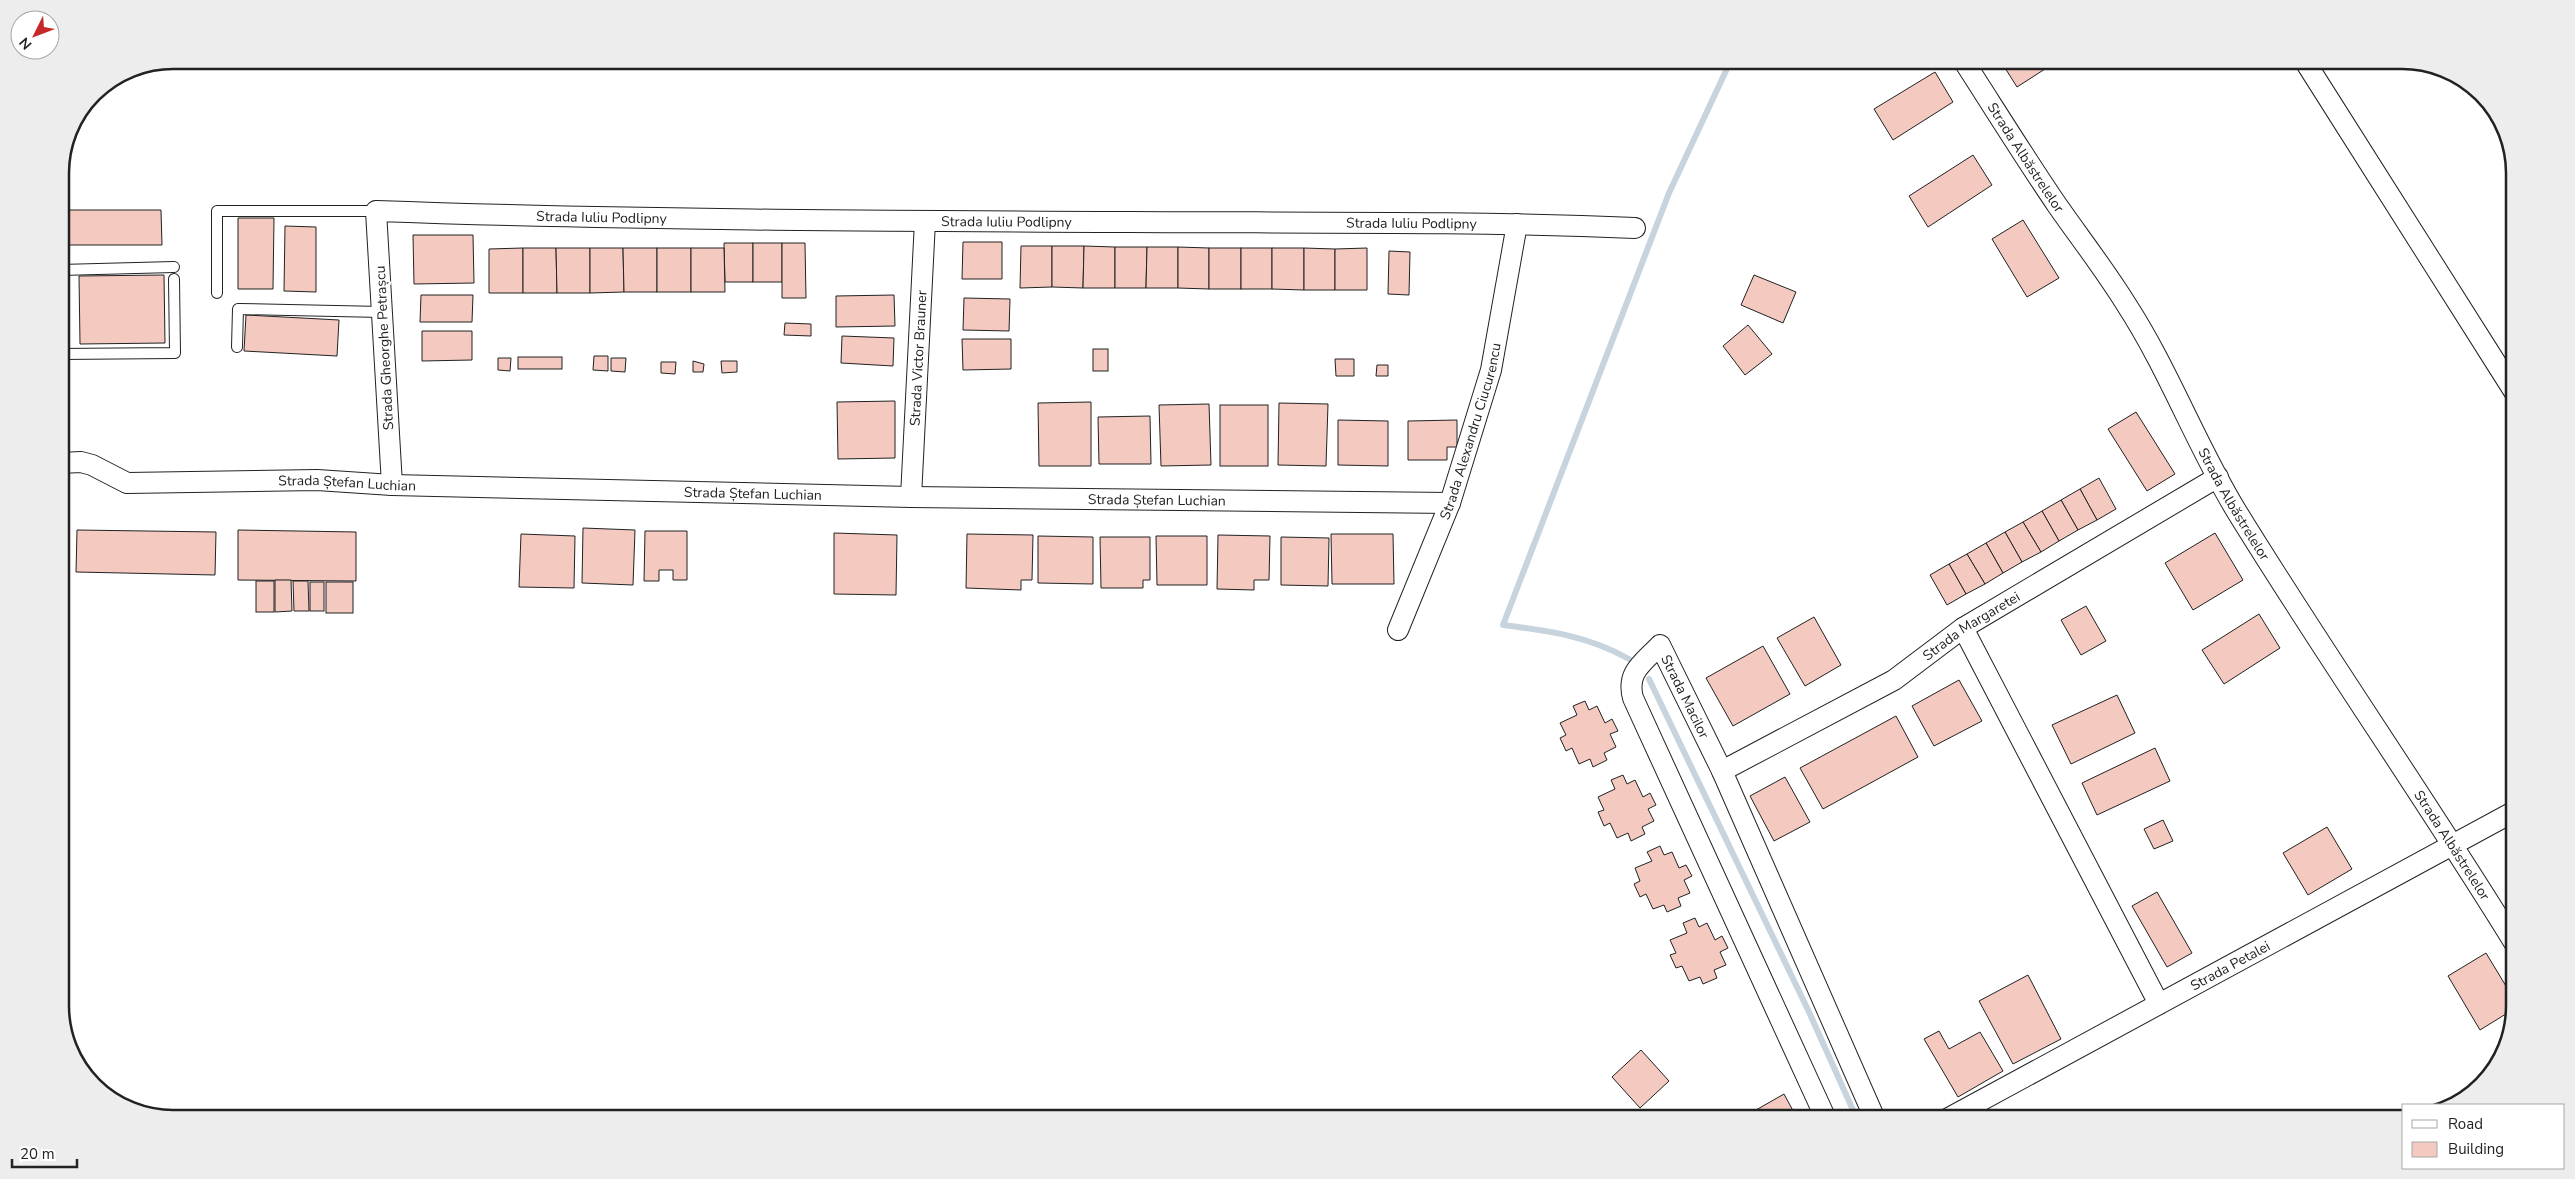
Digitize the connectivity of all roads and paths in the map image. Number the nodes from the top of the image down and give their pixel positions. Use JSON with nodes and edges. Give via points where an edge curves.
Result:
{"nodes":[{"id":1,"x":1969,"y":69,"type":"edge"},
{"id":2,"x":2310,"y":69,"type":"edge"},
{"id":3,"x":376,"y":211,"type":"junction"},
{"id":4,"x":926,"y":221,"type":"junction"},
{"id":5,"x":1517,"y":224,"type":"junction"},
{"id":6,"x":1635,"y":228,"type":"dead end"},
{"id":7,"x":174,"y":267,"type":"dead end"},
{"id":8,"x":69,"y":270,"type":"edge"},
{"id":9,"x":174,"y":279,"type":"dead end"},
{"id":10,"x":217,"y":293,"type":"dead end"},
{"id":11,"x":382,"y":312,"type":"junction"},
{"id":12,"x":237,"y":347,"type":"dead end"},
{"id":13,"x":69,"y":354,"type":"edge"},
{"id":14,"x":2506,"y":379,"type":"edge"},
{"id":15,"x":69,"y":463,"type":"edge"},
{"id":16,"x":2218,"y":477,"type":"junction"},
{"id":17,"x":392,"y":485,"type":"junction"},
{"id":18,"x":911,"y":497,"type":"junction"},
{"id":19,"x":1450,"y":503,"type":"junction"},
{"id":20,"x":1963,"y":628,"type":"junction"},
{"id":21,"x":1398,"y":630,"type":"dead end"},
{"id":22,"x":1722,"y":771,"type":"junction"},
{"id":23,"x":2506,"y":816,"type":"edge"},
{"id":24,"x":2454,"y":844,"type":"junction"},
{"id":25,"x":2506,"y":929,"type":"edge"},
{"id":26,"x":2159,"y":1004,"type":"junction"},
{"id":27,"x":1822,"y":1110,"type":"edge"},
{"id":28,"x":1871,"y":1110,"type":"edge"},
{"id":29,"x":1964,"y":1110,"type":"edge"}],
"edges":[{"from":1,"to":16,"type":"street","name":"Strada Albăstrelelor","via":[[2056,203],[2127,304]]},
{"from":2,"to":14,"type":"street"},
{"from":3,"to":4,"type":"street","name":"Strada Iuliu Podlipny","via":[[546,217]]},
{"from":3,"to":10,"type":"lane","via":[[217,211]]},
{"from":3,"to":11,"type":"street","name":"Strada Gheorghe Petrașcu"},
{"from":4,"to":5,"type":"street","name":"Strada Iuliu Podlipny"},
{"from":4,"to":18,"type":"street","name":"Strada Victor Brauner"},
{"from":5,"to":6,"type":"street","name":"Strada Iuliu Podlipny"},
{"from":5,"to":19,"type":"street","name":"Strada Alexandru Ciucurencu","via":[[1491,370]]},
{"from":7,"to":8,"type":"lane"},
{"from":9,"to":13,"type":"lane","via":[[175,353]]},
{"from":11,"to":12,"type":"lane","via":[[238,309]]},
{"from":11,"to":17,"type":"street","name":"Strada Gheorghe Petrașcu"},
{"from":15,"to":17,"type":"street","name":"Strada Ștefan Luchian","via":[[87,464],[127,483],[317,480]]},
{"from":16,"to":20,"type":"street","name":"Strada Margaretei"},
{"from":16,"to":24,"type":"street","name":"Strada Albăstrelelor","via":[[2321,646]]},
{"from":17,"to":18,"type":"street","name":"Strada Ștefan Luchian"},
{"from":18,"to":19,"type":"street","name":"Strada Ștefan Luchian"},
{"from":19,"to":21,"type":"street","name":"Strada Alexandru Ciucurencu"},
{"from":20,"to":22,"type":"street","name":"Strada Margaretei","via":[[1894,680]]},
{"from":20,"to":26,"type":"street"},
{"from":22,"to":27,"type":"street","name":"Strada Macilor","via":[[1660,645],[1632,675],[1630,689],[1633,698]]},
{"from":22,"to":28,"type":"street","name":"Strada Macilor"},
{"from":23,"to":24,"type":"street","name":"Strada Petalei"},
{"from":24,"to":25,"type":"street","name":"Strada Albăstrelelor"},
{"from":24,"to":26,"type":"street","name":"Strada Petalei"},
{"from":26,"to":29,"type":"street","name":"Strada Petalei"}]}
